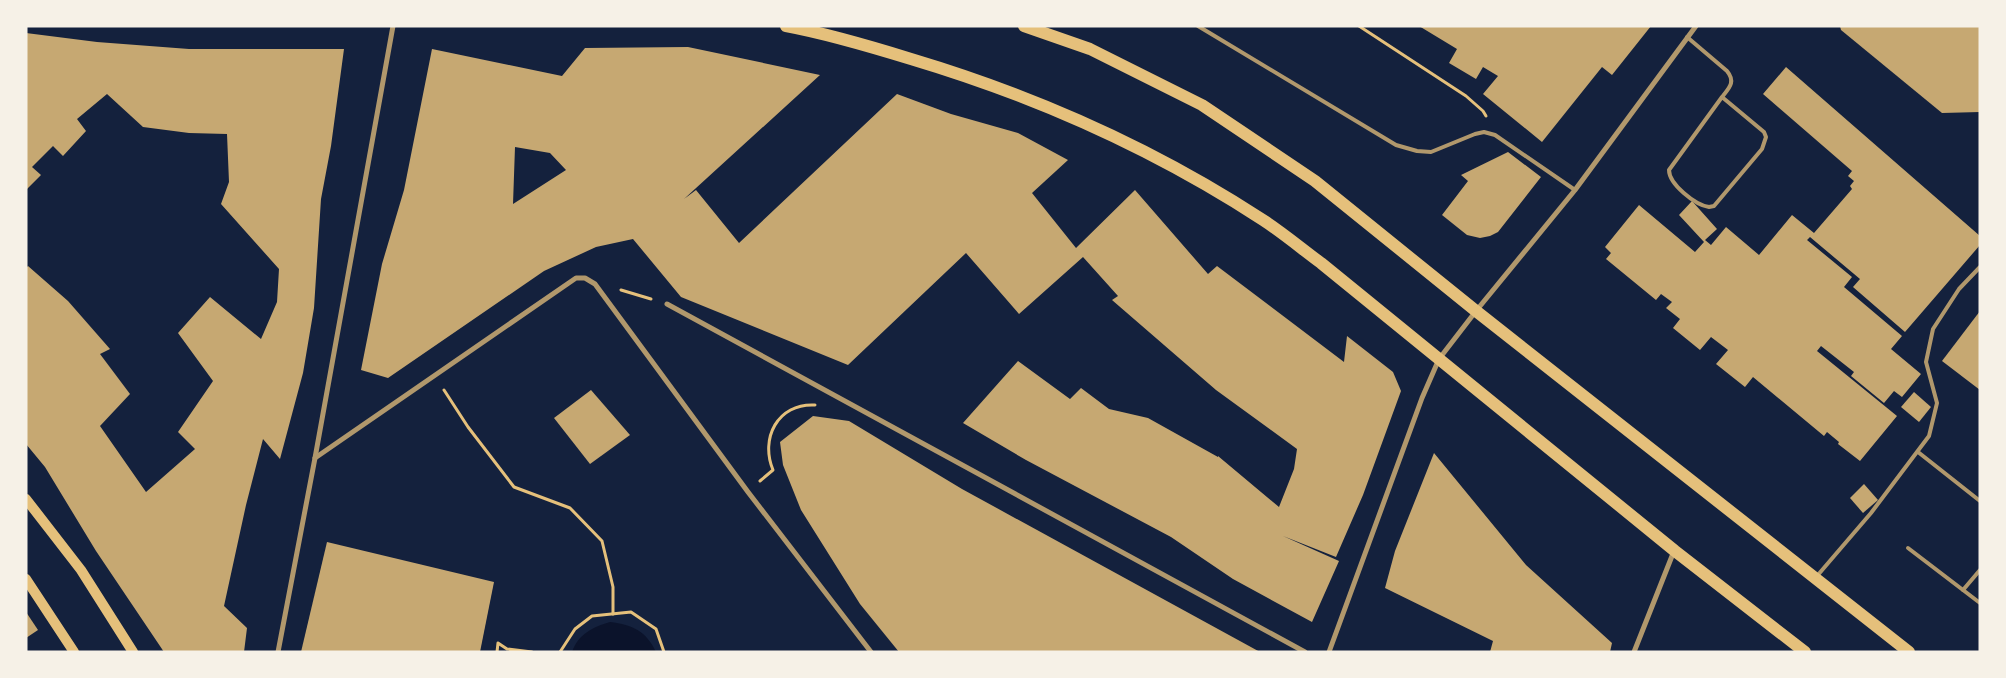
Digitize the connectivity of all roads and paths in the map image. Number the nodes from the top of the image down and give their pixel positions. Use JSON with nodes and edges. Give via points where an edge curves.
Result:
{"nodes":[{"id":1,"x":393,"y":26,"type":"edge"},
{"id":2,"x":786,"y":26,"type":"edge"},
{"id":3,"x":1024,"y":26,"type":"edge"},
{"id":4,"x":1198,"y":26,"type":"edge"},
{"id":5,"x":1359,"y":26,"type":"edge"},
{"id":6,"x":1696,"y":26,"type":"edge"},
{"id":7,"x":1687,"y":37,"type":"junction"},
{"id":8,"x":1722,"y":97,"type":"junction"},
{"id":9,"x":1495,"y":135,"type":"junction"},
{"id":10,"x":1574,"y":190,"type":"junction"},
{"id":11,"x":1980,"y":267,"type":"edge"},
{"id":12,"x":585,"y":278,"type":"junction"},
{"id":13,"x":667,"y":304,"type":"joint"},
{"id":14,"x":1476,"y":311,"type":"junction"},
{"id":15,"x":1439,"y":360,"type":"junction"},
{"id":16,"x":435,"y":376,"type":"junction"},
{"id":17,"x":836,"y":397,"type":"junction"},
{"id":18,"x":1918,"y":452,"type":"junction"},
{"id":19,"x":315,"y":458,"type":"junction"},
{"id":20,"x":748,"y":492,"type":"junction"},
{"id":21,"x":26,"y":499,"type":"edge"},
{"id":22,"x":1980,"y":501,"type":"edge"},
{"id":23,"x":1908,"y":548,"type":"dead end"},
{"id":24,"x":1675,"y":550,"type":"junction"},
{"id":25,"x":1980,"y":570,"type":"edge"},
{"id":26,"x":1816,"y":578,"type":"junction"},
{"id":27,"x":26,"y":579,"type":"edge"},
{"id":28,"x":1963,"y":590,"type":"junction"},
{"id":29,"x":1980,"y":603,"type":"edge"},
{"id":30,"x":613,"y":614,"type":"junction"},
{"id":31,"x":74,"y":652,"type":"edge"},
{"id":32,"x":133,"y":652,"type":"edge"},
{"id":33,"x":278,"y":652,"type":"edge"},
{"id":34,"x":496,"y":652,"type":"edge"},
{"id":35,"x":532,"y":652,"type":"edge"},
{"id":36,"x":560,"y":652,"type":"edge"},
{"id":37,"x":664,"y":652,"type":"edge"},
{"id":38,"x":871,"y":652,"type":"edge"},
{"id":39,"x":1305,"y":652,"type":"edge"},
{"id":40,"x":1329,"y":652,"type":"edge"},
{"id":41,"x":1634,"y":652,"type":"edge"},
{"id":42,"x":1805,"y":652,"type":"edge"},
{"id":43,"x":1909,"y":652,"type":"edge"}],
"edges":[{"from":1,"to":19,"type":"street"},
{"from":2,"to":15,"type":"main road","via":[[828,34],[956,72],[1088,123],[1139,148],[1264,221],[1321,263]]},
{"from":3,"to":14,"type":"main road","via":[[1090,49],[1202,105],[1315,181]]},
{"from":4,"to":9,"type":"lane","via":[[1401,147],[1431,152],[1475,134]]},
{"from":5,"to":9,"type":"path","via":[[1466,96],[1482,111]]},
{"from":6,"to":7,"type":"street"},
{"from":7,"to":8,"type":"lane","via":[[1731,77],[1731,86]]},
{"from":7,"to":10,"type":"street"},
{"from":8,"to":8,"type":"lane","via":[[1669,170],[1675,186],[1709,207],[1714,206],[1762,149],[1766,137]]},
{"from":9,"to":10,"type":"lane"},
{"from":10,"to":14,"type":"street"},
{"from":11,"to":18,"type":"lane","via":[[1959,289],[1933,329],[1926,362],[1937,403],[1929,436]]},
{"from":12,"to":13,"type":"path"},
{"from":12,"to":16,"type":"street","via":[[576,278]]},
{"from":12,"to":20,"type":"street","via":[[595,284]]},
{"from":13,"to":17,"type":"street"},
{"from":14,"to":15,"type":"street"},
{"from":14,"to":26,"type":"main road"},
{"from":15,"to":24,"type":"main road"},
{"from":15,"to":40,"type":"street","via":[[1422,398]]},
{"from":16,"to":19,"type":"street"},
{"from":16,"to":30,"type":"path","via":[[468,428],[514,487],[570,508],[602,541],[613,587]]},
{"from":17,"to":20,"type":"path","via":[[826,406],[803,406],[784,415],[770,433],[768,455],[774,470]]},
{"from":17,"to":39,"type":"street"},
{"from":18,"to":22,"type":"lane"},
{"from":18,"to":26,"type":"lane"},
{"from":19,"to":33,"type":"street"},
{"from":20,"to":38,"type":"street"},
{"from":21,"to":32,"type":"main road","via":[[82,570]]},
{"from":23,"to":28,"type":"lane"},
{"from":24,"to":41,"type":"street"},
{"from":24,"to":42,"type":"main road"},
{"from":25,"to":28,"type":"lane"},
{"from":26,"to":43,"type":"main road"},
{"from":27,"to":31,"type":"main road"},
{"from":28,"to":29,"type":"lane"},
{"from":30,"to":36,"type":"path","via":[[592,616],[575,629]]},
{"from":30,"to":37,"type":"path","via":[[632,612],[656,629]]},
{"from":34,"to":35,"type":"path","via":[[498,643],[507,649]]}]}
